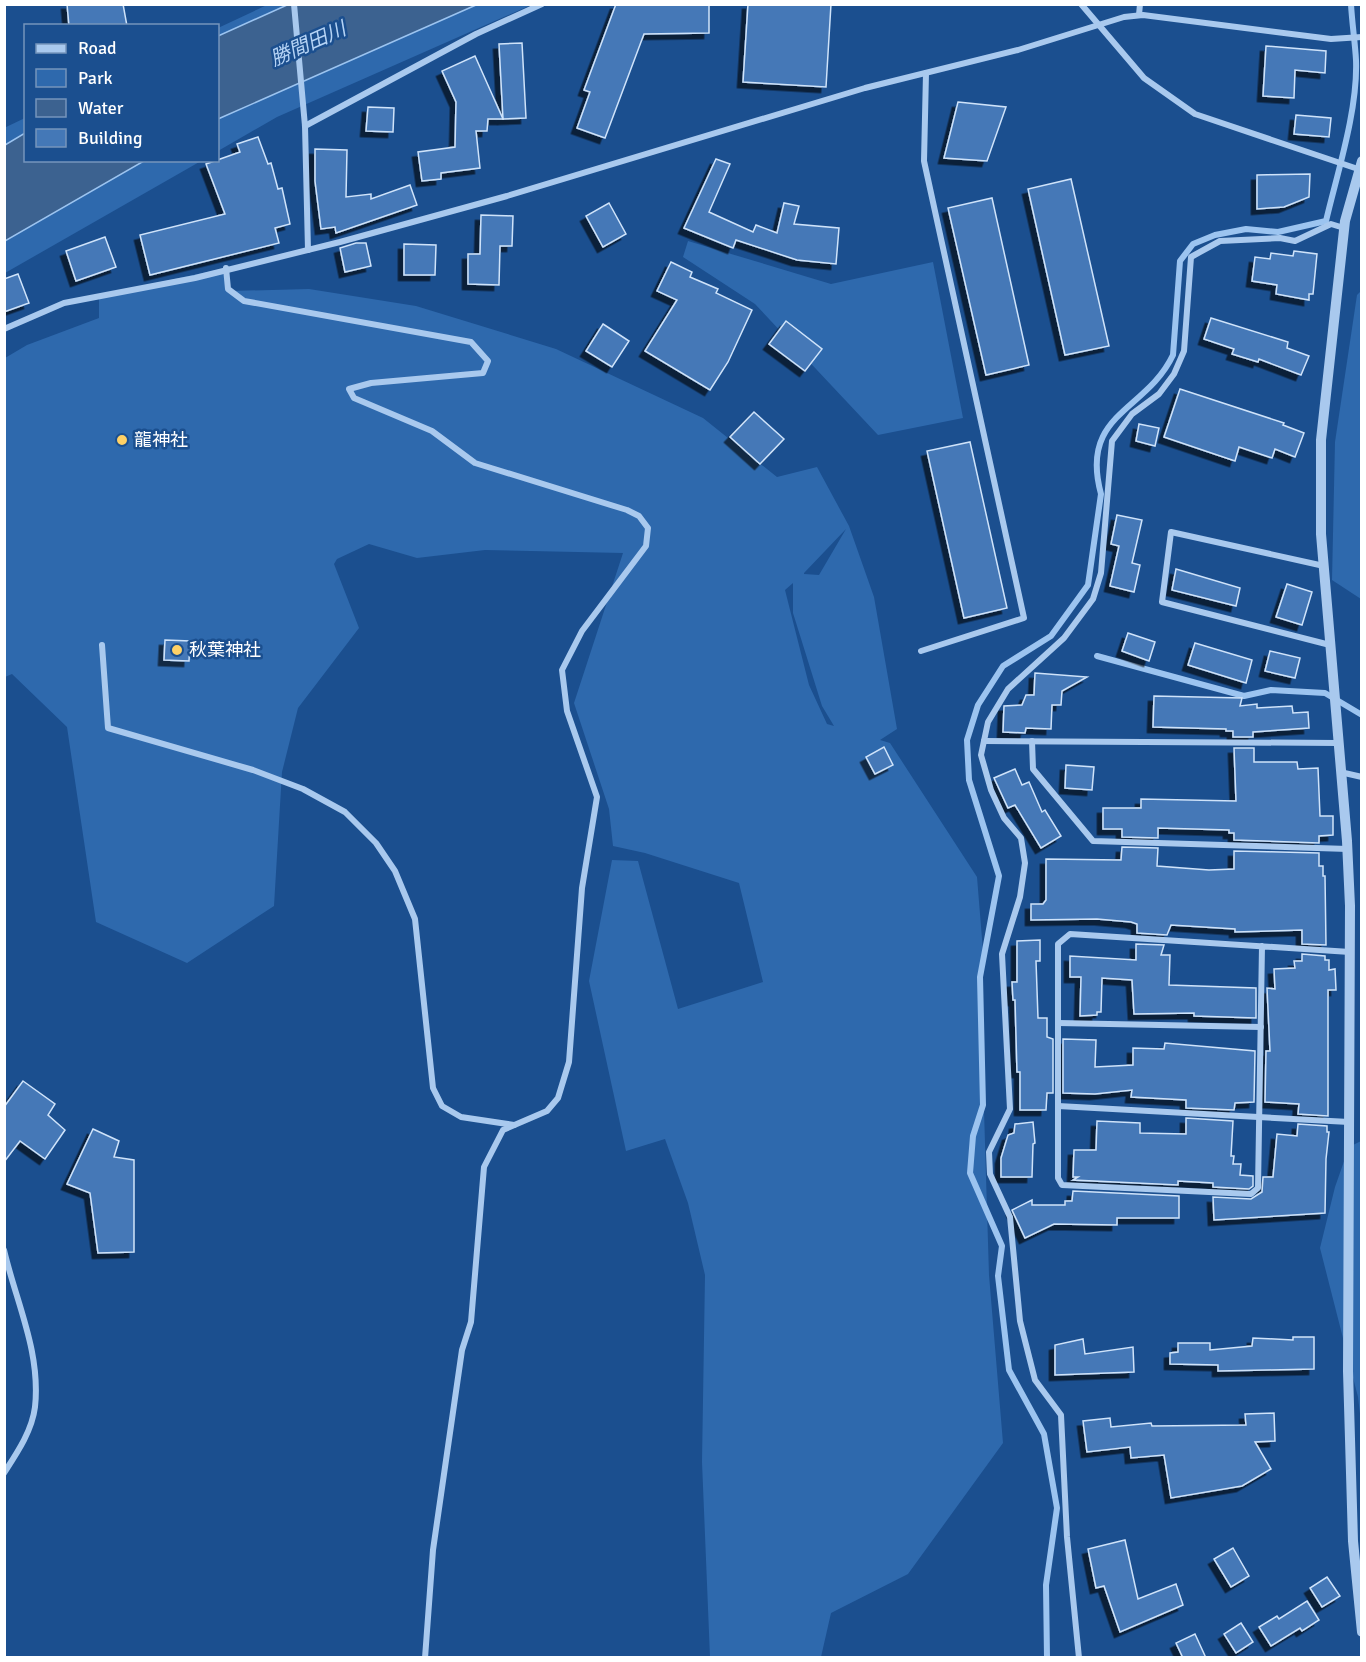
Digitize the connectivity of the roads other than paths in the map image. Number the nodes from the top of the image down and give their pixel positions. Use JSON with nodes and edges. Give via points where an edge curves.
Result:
{"nodes":[{"id":1,"x":294,"y":4,"type":"edge"},
{"id":2,"x":542,"y":4,"type":"edge"},
{"id":3,"x":1081,"y":4,"type":"edge"},
{"id":4,"x":1140,"y":4,"type":"edge"},
{"id":5,"x":1139,"y":15,"type":"junction"},
{"id":6,"x":1099,"y":26,"type":"junction"},
{"id":7,"x":1362,"y":37,"type":"edge"},
{"id":8,"x":926,"y":73,"type":"junction"},
{"id":9,"x":305,"y":126,"type":"junction"},
{"id":10,"x":1359,"y":167,"type":"edge"},
{"id":11,"x":1344,"y":228,"type":"junction"},
{"id":12,"x":308,"y":250,"type":"junction"},
{"id":13,"x":226,"y":268,"type":"junction"},
{"id":14,"x":4,"y":329,"type":"edge"},
{"id":15,"x":1324,"y":566,"type":"junction"},
{"id":16,"x":102,"y":645,"type":"dead end"},
{"id":17,"x":1330,"y":645,"type":"junction"},
{"id":18,"x":921,"y":651,"type":"dead end"},
{"id":19,"x":984,"y":741,"type":"junction"},
{"id":20,"x":1032,"y":741,"type":"junction"},
{"id":21,"x":1338,"y":743,"type":"junction"},
{"id":22,"x":1340,"y":772,"type":"junction"},
{"id":23,"x":1362,"y":777,"type":"edge"},
{"id":24,"x":1347,"y":849,"type":"junction"},
{"id":25,"x":1262,"y":946,"type":"junction"},
{"id":26,"x":1350,"y":952,"type":"junction"},
{"id":27,"x":1058,"y":1023,"type":"junction"},
{"id":28,"x":1261,"y":1028,"type":"junction"},
{"id":29,"x":1058,"y":1106,"type":"junction"},
{"id":30,"x":1259,"y":1118,"type":"junction"},
{"id":31,"x":1349,"y":1122,"type":"junction"},
{"id":32,"x":514,"y":1125,"type":"junction"},
{"id":33,"x":4,"y":1250,"type":"edge"},
{"id":34,"x":4,"y":1473,"type":"edge"},
{"id":35,"x":1362,"y":1632,"type":"edge"},
{"id":36,"x":425,"y":1658,"type":"edge"},
{"id":37,"x":1079,"y":1658,"type":"edge"}],
"edges":[{"from":1,"to":9,"type":"street"},
{"from":2,"to":9,"type":"street","via":[[476,34]]},
{"from":3,"to":6,"type":"street"},
{"from":4,"to":5,"type":"street"},
{"from":5,"to":6,"type":"street"},
{"from":5,"to":7,"type":"street","via":[[1340,39]]},
{"from":6,"to":8,"type":"street"},
{"from":6,"to":10,"type":"street","via":[[1144,78],[1195,114]]},
{"from":8,"to":12,"type":"street"},
{"from":8,"to":18,"type":"street","via":[[924,161],[1024,618]]},
{"from":9,"to":12,"type":"street"},
{"from":10,"to":11,"type":"street"},
{"from":11,"to":15,"type":"street","via":[[1321,440]]},
{"from":11,"to":19,"type":"street","via":[[1331,224],[1295,241],[1220,241],[1191,257],[1184,351],[1159,394],[1132,414],[1112,441],[1101,573],[1093,599],[1064,638],[1008,689],[988,722]]},
{"from":12,"to":13,"type":"street"},
{"from":13,"to":14,"type":"street","via":[[195,278],[64,303]]},
{"from":13,"to":32,"type":"street","via":[[228,289],[244,301],[471,342],[488,361],[483,373],[371,383],[349,389],[354,398],[432,431],[475,463],[627,510],[639,516],[648,528],[646,546],[582,631],[562,670],[567,711],[597,797],[582,888],[572,1036],[558,1098],[547,1111]]},
{"from":15,"to":17,"type":"street"},
{"from":15,"to":17,"type":"street","via":[[1171,532],[1162,602]]},
{"from":16,"to":32,"type":"street","via":[[108,728],[253,770],[303,789],[345,812],[376,843],[395,871],[415,919],[433,1088],[442,1106],[461,1117]]},
{"from":17,"to":21,"type":"street"},
{"from":19,"to":20,"type":"street"},
{"from":19,"to":37,"type":"street","via":[[981,755],[991,790],[1004,818],[1021,838],[1025,863],[1020,897],[1002,954],[1010,1109],[989,1152],[990,1174],[1010,1217],[1020,1321],[1035,1380],[1061,1415],[1067,1537]]},
{"from":20,"to":21,"type":"street"},
{"from":20,"to":24,"type":"street","via":[[1033,769],[1093,841]]},
{"from":21,"to":22,"type":"street"},
{"from":22,"to":23,"type":"street"},
{"from":22,"to":24,"type":"street"},
{"from":24,"to":26,"type":"street"},
{"from":25,"to":26,"type":"street"},
{"from":25,"to":27,"type":"street","via":[[1070,934],[1058,944]]},
{"from":25,"to":28,"type":"street"},
{"from":26,"to":31,"type":"street"},
{"from":27,"to":28,"type":"street"},
{"from":27,"to":29,"type":"street"},
{"from":28,"to":30,"type":"street"},
{"from":29,"to":30,"type":"street"},
{"from":29,"to":30,"type":"street","via":[[1058,1178],[1062,1185],[1251,1194],[1258,1188]]},
{"from":30,"to":31,"type":"street"},
{"from":31,"to":35,"type":"street","via":[[1350,1428],[1353,1541]]},
{"from":32,"to":36,"type":"street","via":[[503,1130],[484,1167],[471,1322],[462,1350],[433,1550]]},
{"from":33,"to":34,"type":"street","via":[[34,1353],[35,1408],[22,1446]]}]}
